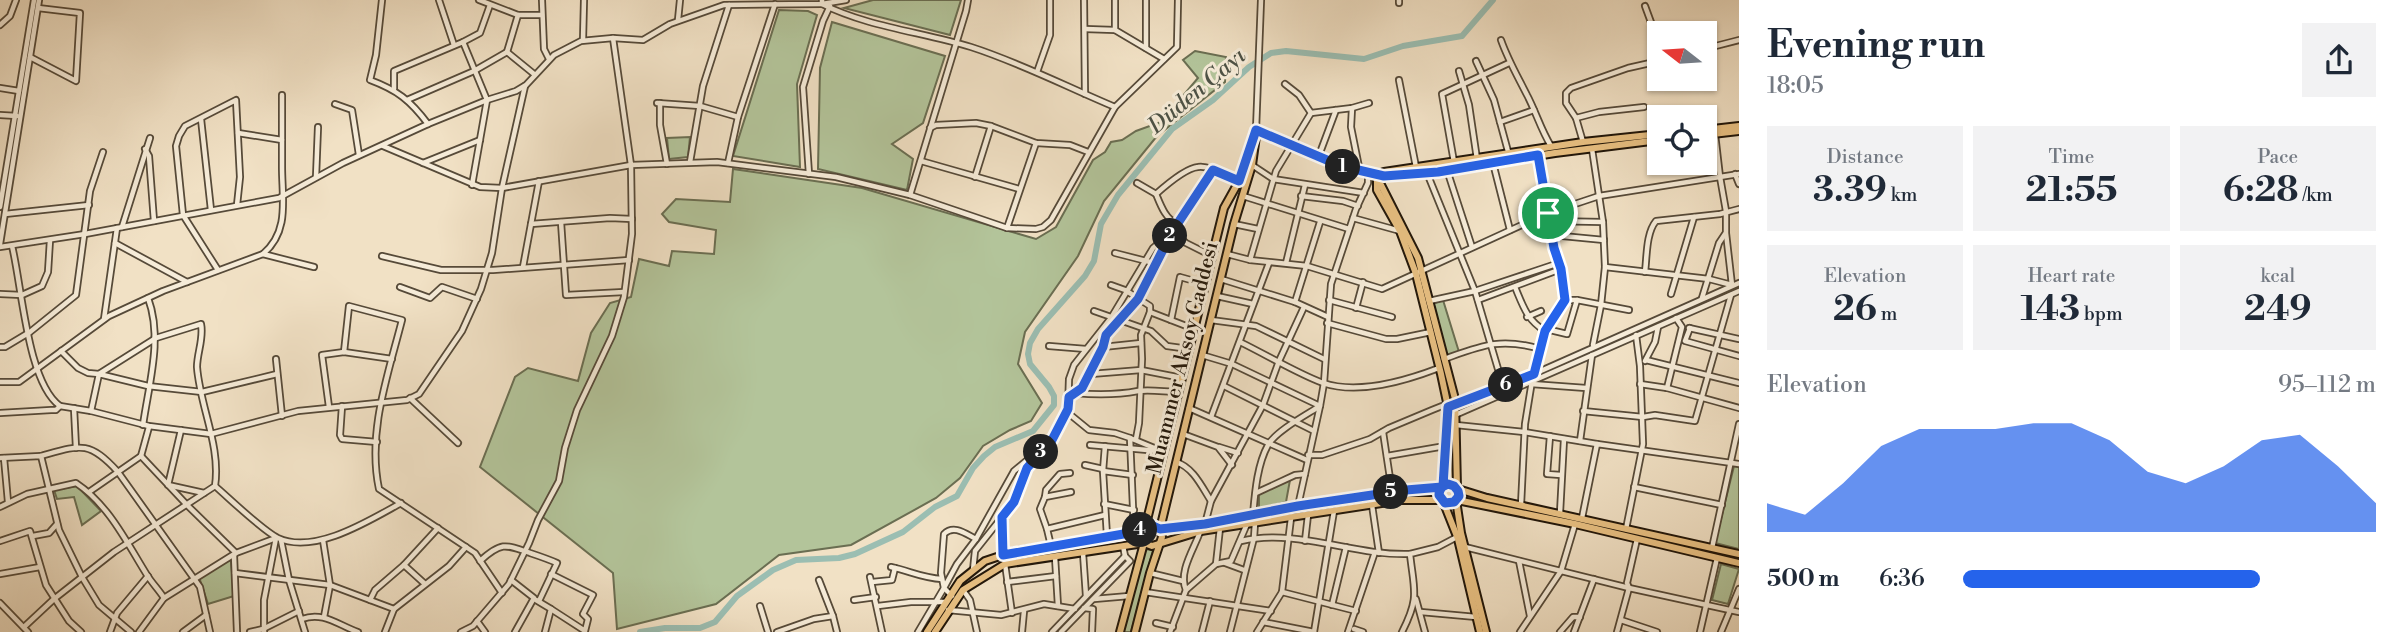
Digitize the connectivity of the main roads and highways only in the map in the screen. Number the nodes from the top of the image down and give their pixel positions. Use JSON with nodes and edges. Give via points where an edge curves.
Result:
{"nodes":[{"id":1,"x":1739,"y":129,"type":"edge"},
{"id":2,"x":1256,"y":130,"type":"junction"},
{"id":3,"x":1717,"y":131,"type":"edge"},
{"id":4,"x":1717,"y":134,"type":"edge"},
{"id":5,"x":1647,"y":135,"type":"edge"},
{"id":6,"x":1647,"y":141,"type":"edge"},
{"id":7,"x":1510,"y":157,"type":"junction"},
{"id":8,"x":1379,"y":178,"type":"junction"},
{"id":9,"x":1410,"y":248,"type":"junction"},
{"id":10,"x":1419,"y":273,"type":"junction"},
{"id":11,"x":1452,"y":406,"type":"junction"},
{"id":12,"x":1442,"y":487,"type":"junction"},
{"id":13,"x":1457,"y":488,"type":"junction"},
{"id":14,"x":1457,"y":500,"type":"junction"},
{"id":15,"x":1442,"y":501,"type":"junction"},
{"id":16,"x":1145,"y":528,"type":"junction"},
{"id":17,"x":1160,"y":529,"type":"junction"},
{"id":18,"x":1144,"y":542,"type":"junction"},
{"id":19,"x":1160,"y":542,"type":"junction"},
{"id":20,"x":1739,"y":554,"type":"edge"},
{"id":21,"x":1739,"y":563,"type":"edge"},
{"id":22,"x":952,"y":597,"type":"junction"},
{"id":23,"x":927,"y":632,"type":"edge"},
{"id":24,"x":934,"y":632,"type":"edge"},
{"id":25,"x":1120,"y":632,"type":"edge"},
{"id":26,"x":1135,"y":632,"type":"edge"},
{"id":27,"x":1479,"y":632,"type":"edge"},
{"id":28,"x":1486,"y":632,"type":"edge"}],
"edges":[{"from":1,"to":3,"type":"main road"},
{"from":1,"to":4,"type":"main road"},
{"from":2,"to":8,"type":"main road","via":[[1318,158]]},
{"from":2,"to":16,"type":"main road","name":"Muammer Aksoy Caddesi","via":[[1239,181],[1224,208]]},
{"from":2,"to":17,"type":"main road","name":"Muammer Aksoy Caddesi","via":[[1252,165]]},
{"from":5,"to":7,"type":"main road"},
{"from":6,"to":7,"type":"main road"},
{"from":7,"to":8,"type":"main road"},
{"from":7,"to":8,"type":"main road","via":[[1416,168]]},
{"from":8,"to":9,"type":"main road"},
{"from":8,"to":9,"type":"main road","via":[[1377,190]]},
{"from":9,"to":10,"type":"main road"},
{"from":10,"to":11,"type":"main road"},
{"from":10,"to":11,"type":"main road"},
{"from":11,"to":12,"type":"main road","via":[[1447,417]]},
{"from":11,"to":13,"type":"main road","via":[[1456,414]]},
{"from":12,"to":13,"type":"main road"},
{"from":12,"to":15,"type":"main road"},
{"from":12,"to":17,"type":"main road"},
{"from":13,"to":14,"type":"main road"},
{"from":13,"to":20,"type":"main road"},
{"from":14,"to":15,"type":"main road","via":[[1450,504]]},
{"from":14,"to":21,"type":"main road"},
{"from":14,"to":28,"type":"main road"},
{"from":15,"to":19,"type":"main road","via":[[1413,499],[1201,531]]},
{"from":15,"to":27,"type":"main road","via":[[1457,537]]},
{"from":16,"to":17,"type":"main road"},
{"from":16,"to":18,"type":"main road"},
{"from":16,"to":22,"type":"main road","via":[[985,561],[960,581]]},
{"from":17,"to":19,"type":"main road"},
{"from":18,"to":19,"type":"main road","via":[[1152,547]]},
{"from":18,"to":22,"type":"main road","via":[[1005,564]]},
{"from":18,"to":25,"type":"main road"},
{"from":19,"to":26,"type":"main road"},
{"from":22,"to":23,"type":"main road"},
{"from":22,"to":24,"type":"main road"}]}
